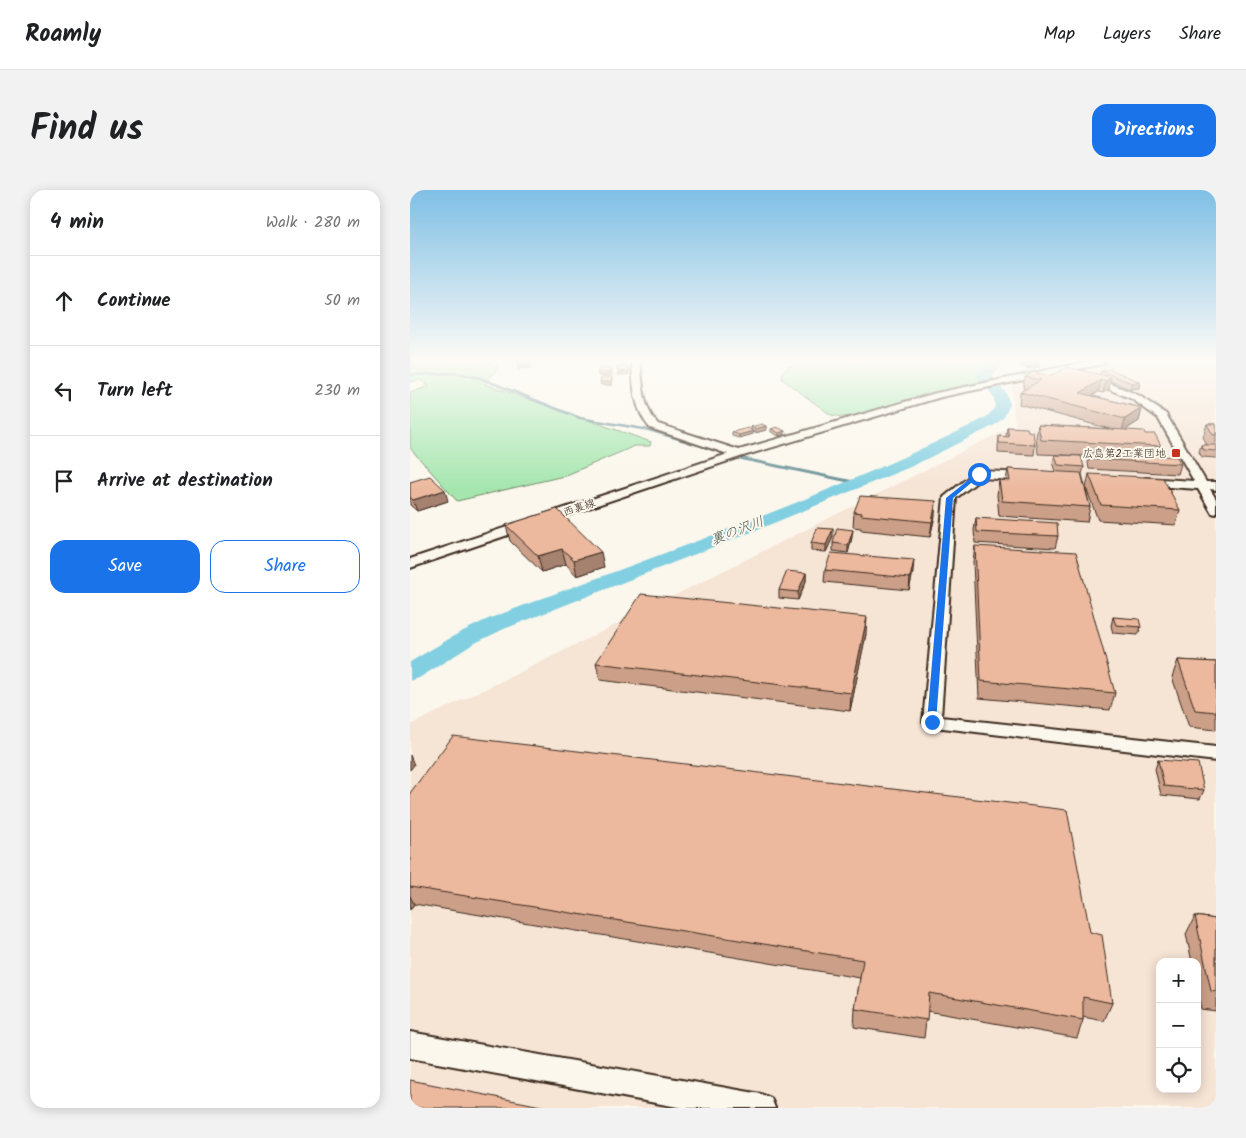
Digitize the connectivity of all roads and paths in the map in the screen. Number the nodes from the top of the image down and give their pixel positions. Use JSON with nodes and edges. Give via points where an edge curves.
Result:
{"nodes":[{"id":1,"x":642,"y":404,"type":"edge"},
{"id":2,"x":909,"y":404,"type":"edge"},
{"id":3,"x":1145,"y":404,"type":"edge"},
{"id":4,"x":739,"y":454,"type":"junction"},
{"id":5,"x":1038,"y":477,"type":"edge"},
{"id":6,"x":1134,"y":482,"type":"edge"},
{"id":7,"x":1202,"y":485,"type":"junction"},
{"id":8,"x":1216,"y":486,"type":"edge"},
{"id":9,"x":1216,"y":510,"type":"edge"},
{"id":10,"x":410,"y":564,"type":"edge"},
{"id":11,"x":1216,"y":754,"type":"edge"},
{"id":12,"x":410,"y":1045,"type":"edge"},
{"id":13,"x":761,"y":1108,"type":"edge"}],
"edges":[{"from":1,"to":4,"type":"street","via":[[646,420],[654,426]]},
{"from":2,"to":4,"type":"street"},
{"from":3,"to":7,"type":"street","via":[[1162,416]]},
{"from":4,"to":10,"type":"street","name":"西裏線"},
{"from":5,"to":11,"type":"street","via":[[979,474],[950,498],[932,722]]},
{"from":6,"to":7,"type":"street"},
{"from":7,"to":8,"type":"street"},
{"from":7,"to":9,"type":"street"},
{"from":12,"to":13,"type":"street"}]}
